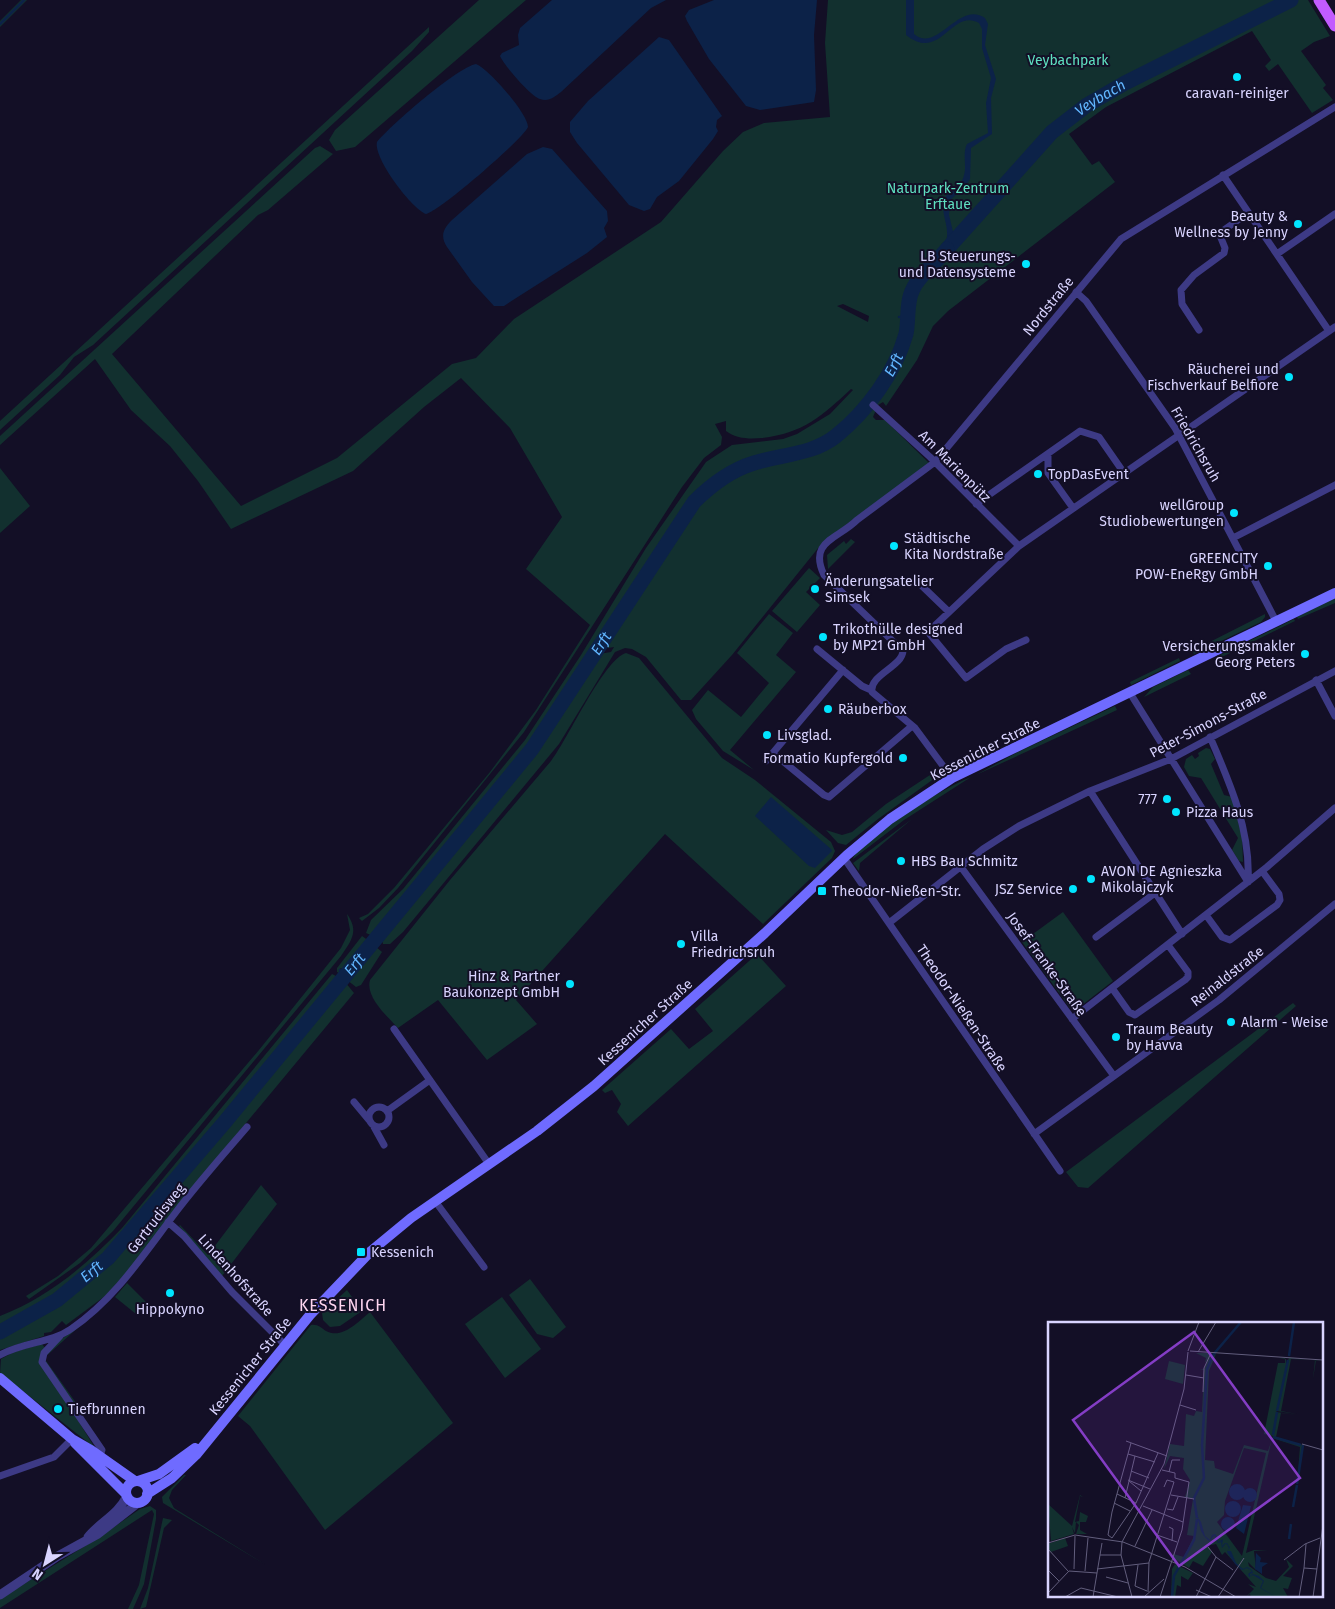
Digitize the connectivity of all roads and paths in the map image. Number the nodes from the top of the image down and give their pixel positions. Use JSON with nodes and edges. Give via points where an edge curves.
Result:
{"nodes":[{"id":1,"x":1319,"y":0,"type":"edge"},
{"id":2,"x":1335,"y":26,"type":"edge"},
{"id":3,"x":1335,"y":107,"type":"edge"},
{"id":4,"x":1223,"y":175,"type":"junction"},
{"id":5,"x":1248,"y":213,"type":"junction"},
{"id":6,"x":1335,"y":214,"type":"edge"},
{"id":7,"x":1277,"y":254,"type":"junction"},
{"id":8,"x":1076,"y":292,"type":"junction"},
{"id":9,"x":1332,"y":329,"type":"edge"},
{"id":10,"x":1199,"y":330,"type":"dead end"},
{"id":11,"x":873,"y":404,"type":"dead end"},
{"id":12,"x":1178,"y":435,"type":"junction"},
{"id":13,"x":1048,"y":454,"type":"junction"},
{"id":14,"x":935,"y":462,"type":"junction"},
{"id":15,"x":1124,"y":473,"type":"junction"},
{"id":16,"x":1335,"y":485,"type":"edge"},
{"id":17,"x":976,"y":504,"type":"junction"},
{"id":18,"x":1073,"y":508,"type":"junction"},
{"id":19,"x":1233,"y":538,"type":"junction"},
{"id":20,"x":1019,"y":546,"type":"junction"},
{"id":21,"x":922,"y":586,"type":"dead end"},
{"id":22,"x":1335,"y":593,"type":"edge"},
{"id":23,"x":949,"y":612,"type":"junction"},
{"id":24,"x":1276,"y":621,"type":"junction"},
{"id":25,"x":1026,"y":640,"type":"dead end"},
{"id":26,"x":817,"y":648,"type":"dead end"},
{"id":27,"x":842,"y":670,"type":"junction"},
{"id":28,"x":1335,"y":671,"type":"edge"},
{"id":29,"x":1316,"y":680,"type":"junction"},
{"id":30,"x":872,"y":690,"type":"junction"},
{"id":31,"x":1130,"y":693,"type":"junction"},
{"id":32,"x":1335,"y":716,"type":"edge"},
{"id":33,"x":912,"y":726,"type":"junction"},
{"id":34,"x":1210,"y":737,"type":"junction"},
{"id":35,"x":773,"y":753,"type":"junction"},
{"id":36,"x":1171,"y":759,"type":"junction"},
{"id":37,"x":766,"y":761,"type":"dead end"},
{"id":38,"x":952,"y":778,"type":"junction"},
{"id":39,"x":1090,"y":791,"type":"junction"},
{"id":40,"x":1335,"y":808,"type":"edge"},
{"id":41,"x":844,"y":858,"type":"junction"},
{"id":42,"x":961,"y":867,"type":"junction"},
{"id":43,"x":1262,"y":871,"type":"junction"},
{"id":44,"x":1248,"y":882,"type":"junction"},
{"id":45,"x":1155,"y":893,"type":"junction"},
{"id":46,"x":1335,"y":904,"type":"edge"},
{"id":47,"x":1206,"y":915,"type":"junction"},
{"id":48,"x":889,"y":923,"type":"junction"},
{"id":49,"x":1182,"y":934,"type":"junction"},
{"id":50,"x":1096,"y":937,"type":"dead end"},
{"id":51,"x":1168,"y":945,"type":"junction"},
{"id":52,"x":1112,"y":988,"type":"junction"},
{"id":53,"x":1072,"y":1018,"type":"junction"},
{"id":54,"x":394,"y":1030,"type":"dead end"},
{"id":55,"x":1114,"y":1076,"type":"junction"},
{"id":56,"x":430,"y":1080,"type":"junction"},
{"id":57,"x":354,"y":1102,"type":"dead end"},
{"id":58,"x":387,"y":1111,"type":"junction"},
{"id":59,"x":371,"y":1123,"type":"junction"},
{"id":60,"x":247,"y":1127,"type":"dead end"},
{"id":61,"x":1034,"y":1134,"type":"junction"},
{"id":62,"x":384,"y":1145,"type":"dead end"},
{"id":63,"x":489,"y":1164,"type":"junction"},
{"id":64,"x":1060,"y":1172,"type":"dead end"},
{"id":65,"x":435,"y":1201,"type":"junction"},
{"id":66,"x":168,"y":1222,"type":"junction"},
{"id":67,"x":484,"y":1267,"type":"dead end"},
{"id":68,"x":60,"y":1336,"type":"junction"},
{"id":69,"x":285,"y":1345,"type":"junction"},
{"id":70,"x":0,"y":1355,"type":"edge"},
{"id":71,"x":0,"y":1378,"type":"edge"},
{"id":72,"x":72,"y":1439,"type":"junction"},
{"id":73,"x":208,"y":1439,"type":"junction"},
{"id":74,"x":98,"y":1460,"type":"junction"},
{"id":75,"x":0,"y":1476,"type":"edge"},
{"id":76,"x":136,"y":1481,"type":"junction"},
{"id":77,"x":147,"y":1494,"type":"junction"},
{"id":78,"x":126,"y":1495,"type":"junction"},
{"id":79,"x":138,"y":1503,"type":"junction"},
{"id":80,"x":86,"y":1540,"type":"junction"},
{"id":81,"x":0,"y":1595,"type":"edge"}],
"edges":[{"from":1,"to":2,"type":"main road"},
{"from":3,"to":4,"type":"street","name":"Nordstraße"},
{"from":4,"to":5,"type":"street"},
{"from":4,"to":8,"type":"street","name":"Nordstraße","via":[[1121,239]]},
{"from":5,"to":7,"type":"street"},
{"from":5,"to":10,"type":"street","via":[[1222,232],[1224,254],[1194,275],[1181,290],[1182,304]]},
{"from":6,"to":7,"type":"street"},
{"from":7,"to":9,"type":"street"},
{"from":8,"to":12,"type":"street","name":"Friedrichsruh","via":[[1097,317]]},
{"from":8,"to":14,"type":"street","name":"Nordstraße"},
{"from":9,"to":12,"type":"street"},
{"from":11,"to":14,"type":"street","name":"Am Marienpütz"},
{"from":12,"to":15,"type":"street"},
{"from":12,"to":19,"type":"street","name":"Friedrichsruh"},
{"from":13,"to":15,"type":"street","via":[[1080,431],[1089,432],[1100,437]]},
{"from":13,"to":17,"type":"street"},
{"from":13,"to":18,"type":"street","via":[[1048,473]]},
{"from":14,"to":17,"type":"street","name":"Am Marienpütz"},
{"from":14,"to":30,"type":"street","name":"Nordstraße","via":[[820,550],[818,562],[824,574],[903,651],[900,659],[873,684]]},
{"from":15,"to":18,"type":"street"},
{"from":16,"to":19,"type":"street"},
{"from":17,"to":20,"type":"street","name":"Am Marienpütz"},
{"from":18,"to":20,"type":"street"},
{"from":19,"to":24,"type":"street","name":"Friedrichsruh"},
{"from":20,"to":23,"type":"street"},
{"from":21,"to":23,"type":"street"},
{"from":22,"to":24,"type":"main road","name":"Kessenicher Straße"},
{"from":23,"to":25,"type":"street","via":[[928,632],[966,678],[1006,649]]},
{"from":24,"to":31,"type":"main road","name":"Kessenicher Straße"},
{"from":26,"to":27,"type":"street"},
{"from":27,"to":30,"type":"street"},
{"from":27,"to":35,"type":"street"},
{"from":28,"to":29,"type":"street","name":"Peter-Simons-Straße"},
{"from":29,"to":32,"type":"street"},
{"from":29,"to":34,"type":"street","name":"Peter-Simons-Straße"},
{"from":30,"to":33,"type":"street"},
{"from":31,"to":36,"type":"street"},
{"from":31,"to":38,"type":"main road","name":"Kessenicher Straße"},
{"from":33,"to":35,"type":"street","via":[[829,797]]},
{"from":33,"to":38,"type":"street"},
{"from":34,"to":36,"type":"street","name":"Peter-Simons-Straße"},
{"from":34,"to":44,"type":"street","via":[[1240,817],[1249,862]]},
{"from":35,"to":37,"type":"street"},
{"from":36,"to":39,"type":"street","name":"Peter-Simons-Straße"},
{"from":36,"to":44,"type":"street"},
{"from":38,"to":41,"type":"main road","name":"Kessenicher Straße","via":[[890,819]]},
{"from":39,"to":42,"type":"street","name":"Peter-Simons-Straße","via":[[1019,826]]},
{"from":39,"to":45,"type":"street"},
{"from":40,"to":43,"type":"street"},
{"from":41,"to":48,"type":"street","name":"Theodor-Nießen-Straße"},
{"from":41,"to":63,"type":"main road","name":"Kessenicher Straße","via":[[620,1064],[548,1123]]},
{"from":42,"to":48,"type":"street","name":"Peter-Simons-Straße"},
{"from":42,"to":53,"type":"street","name":"Josef-Franke-Straße"},
{"from":43,"to":44,"type":"street"},
{"from":43,"to":47,"type":"street","via":[[1279,894],[1277,906],[1230,940],[1222,937]]},
{"from":44,"to":47,"type":"street"},
{"from":45,"to":49,"type":"street"},
{"from":45,"to":50,"type":"street"},
{"from":46,"to":55,"type":"street","name":"Reinaldstraße","via":[[1219,1000]]},
{"from":47,"to":49,"type":"street"},
{"from":48,"to":61,"type":"street","name":"Theodor-Nießen-Straße"},
{"from":49,"to":51,"type":"street"},
{"from":51,"to":52,"type":"street"},
{"from":51,"to":52,"type":"street","via":[[1188,972],[1185,980],[1135,1016]]},
{"from":52,"to":53,"type":"street"},
{"from":53,"to":55,"type":"street","name":"Josef-Franke-Straße"},
{"from":54,"to":56,"type":"street"},
{"from":55,"to":61,"type":"street","name":"Reinaldstraße"},
{"from":56,"to":58,"type":"street"},
{"from":56,"to":63,"type":"street"},
{"from":57,"to":59,"type":"street"},
{"from":58,"to":59,"type":"street","via":[[389,1118],[380,1126]]},
{"from":58,"to":59,"type":"street","via":[[376,1108],[370,1113]]},
{"from":59,"to":62,"type":"street"},
{"from":60,"to":66,"type":"street","name":"Gertrudisweg"},
{"from":61,"to":64,"type":"street","name":"Theodor-Nießen-Straße"},
{"from":63,"to":65,"type":"main road","name":"Kessenicher Straße"},
{"from":65,"to":67,"type":"street"},
{"from":65,"to":69,"type":"main road","name":"Kessenicher Straße","via":[[360,1261]]},
{"from":66,"to":68,"type":"street","name":"Gertrudisweg","via":[[119,1287]]},
{"from":66,"to":69,"type":"street","name":"Lindenhofstraße"},
{"from":68,"to":70,"type":"street","name":"Gertrudisweg","via":[[20,1345]]},
{"from":68,"to":74,"type":"street","via":[[44,1353],[42,1362],[102,1450]]},
{"from":69,"to":73,"type":"main road","name":"Kessenicher Straße"},
{"from":71,"to":72,"type":"main road"},
{"from":72,"to":74,"type":"main road"},
{"from":72,"to":75,"type":"street","via":[[54,1457]]},
{"from":73,"to":76,"type":"main road","via":[[159,1474]]},
{"from":73,"to":77,"type":"main road","via":[[177,1474]]},
{"from":74,"to":76,"type":"main road"},
{"from":74,"to":78,"type":"main road"},
{"from":76,"to":77,"type":"main road","via":[[145,1485]]},
{"from":76,"to":78,"type":"main road","via":[[128,1485]]},
{"from":77,"to":79,"type":"main road"},
{"from":78,"to":79,"type":"main road"},
{"from":78,"to":80,"type":"street","via":[[117,1512],[95,1528]]},
{"from":79,"to":80,"type":"street"},
{"from":80,"to":81,"type":"street"}]}
